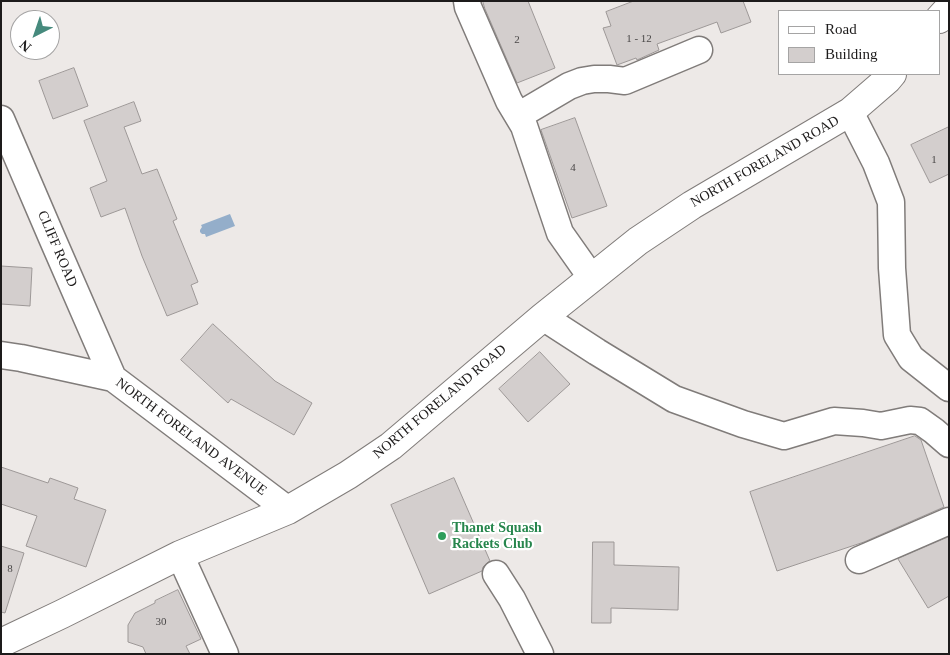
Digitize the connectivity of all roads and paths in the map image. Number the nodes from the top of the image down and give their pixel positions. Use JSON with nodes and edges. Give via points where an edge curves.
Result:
{"nodes":[{"id":1,"x":467,"y":1,"type":"edge"},
{"id":2,"x":949,"y":8,"type":"edge"},
{"id":3,"x":940,"y":18,"type":"edge"},
{"id":4,"x":699,"y":50,"type":"dead end"},
{"id":5,"x":891,"y":75,"type":"edge"},
{"id":6,"x":850,"y":112,"type":"junction"},
{"id":7,"x":518,"y":116,"type":"junction"},
{"id":8,"x":1,"y":119,"type":"edge"},
{"id":9,"x":592,"y":277,"type":"junction"},
{"id":10,"x":543,"y":317,"type":"junction"},
{"id":11,"x":1,"y":355,"type":"edge"},
{"id":12,"x":113,"y":378,"type":"junction"},
{"id":13,"x":949,"y":388,"type":"edge"},
{"id":14,"x":949,"y":444,"type":"edge"},
{"id":15,"x":288,"y":510,"type":"junction"},
{"id":16,"x":949,"y":520,"type":"edge"},
{"id":17,"x":180,"y":555,"type":"junction"},
{"id":18,"x":859,"y":560,"type":"dead end"},
{"id":19,"x":496,"y":574,"type":"dead end"},
{"id":20,"x":1,"y":643,"type":"edge"},
{"id":21,"x":225,"y":654,"type":"edge"},
{"id":22,"x":540,"y":654,"type":"edge"}],
"edges":[{"from":1,"to":7,"type":"street","via":[[485,49]]},
{"from":2,"to":3,"type":"main road"},
{"from":4,"to":7,"type":"street","via":[[625,81],[582,81]]},
{"from":5,"to":6,"type":"main road","name":"NORTH FORELAND ROAD"},
{"from":6,"to":9,"type":"main road","name":"NORTH FORELAND ROAD","via":[[692,205]]},
{"from":6,"to":13,"type":"street","via":[[876,163],[891,202],[897,335],[911,358]]},
{"from":7,"to":9,"type":"street","via":[[560,233]]},
{"from":8,"to":12,"type":"street","name":"CLIFF ROAD"},
{"from":9,"to":10,"type":"main road","name":"NORTH FORELAND ROAD"},
{"from":10,"to":14,"type":"street","via":[[674,399],[759,429],[784,436],[834,421],[882,426],[910,420],[920,421]]},
{"from":10,"to":15,"type":"main road","name":"NORTH FORELAND ROAD","via":[[391,446]]},
{"from":11,"to":12,"type":"street","name":"NORTH FORELAND AVENUE"},
{"from":12,"to":15,"type":"street","name":"NORTH FORELAND AVENUE"},
{"from":15,"to":17,"type":"main road","name":"NORTH FORELAND ROAD"},
{"from":16,"to":18,"type":"street"},
{"from":17,"to":20,"type":"main road","name":"NORTH FORELAND ROAD"},
{"from":17,"to":21,"type":"street"},
{"from":19,"to":22,"type":"street","via":[[520,592]]}]}
